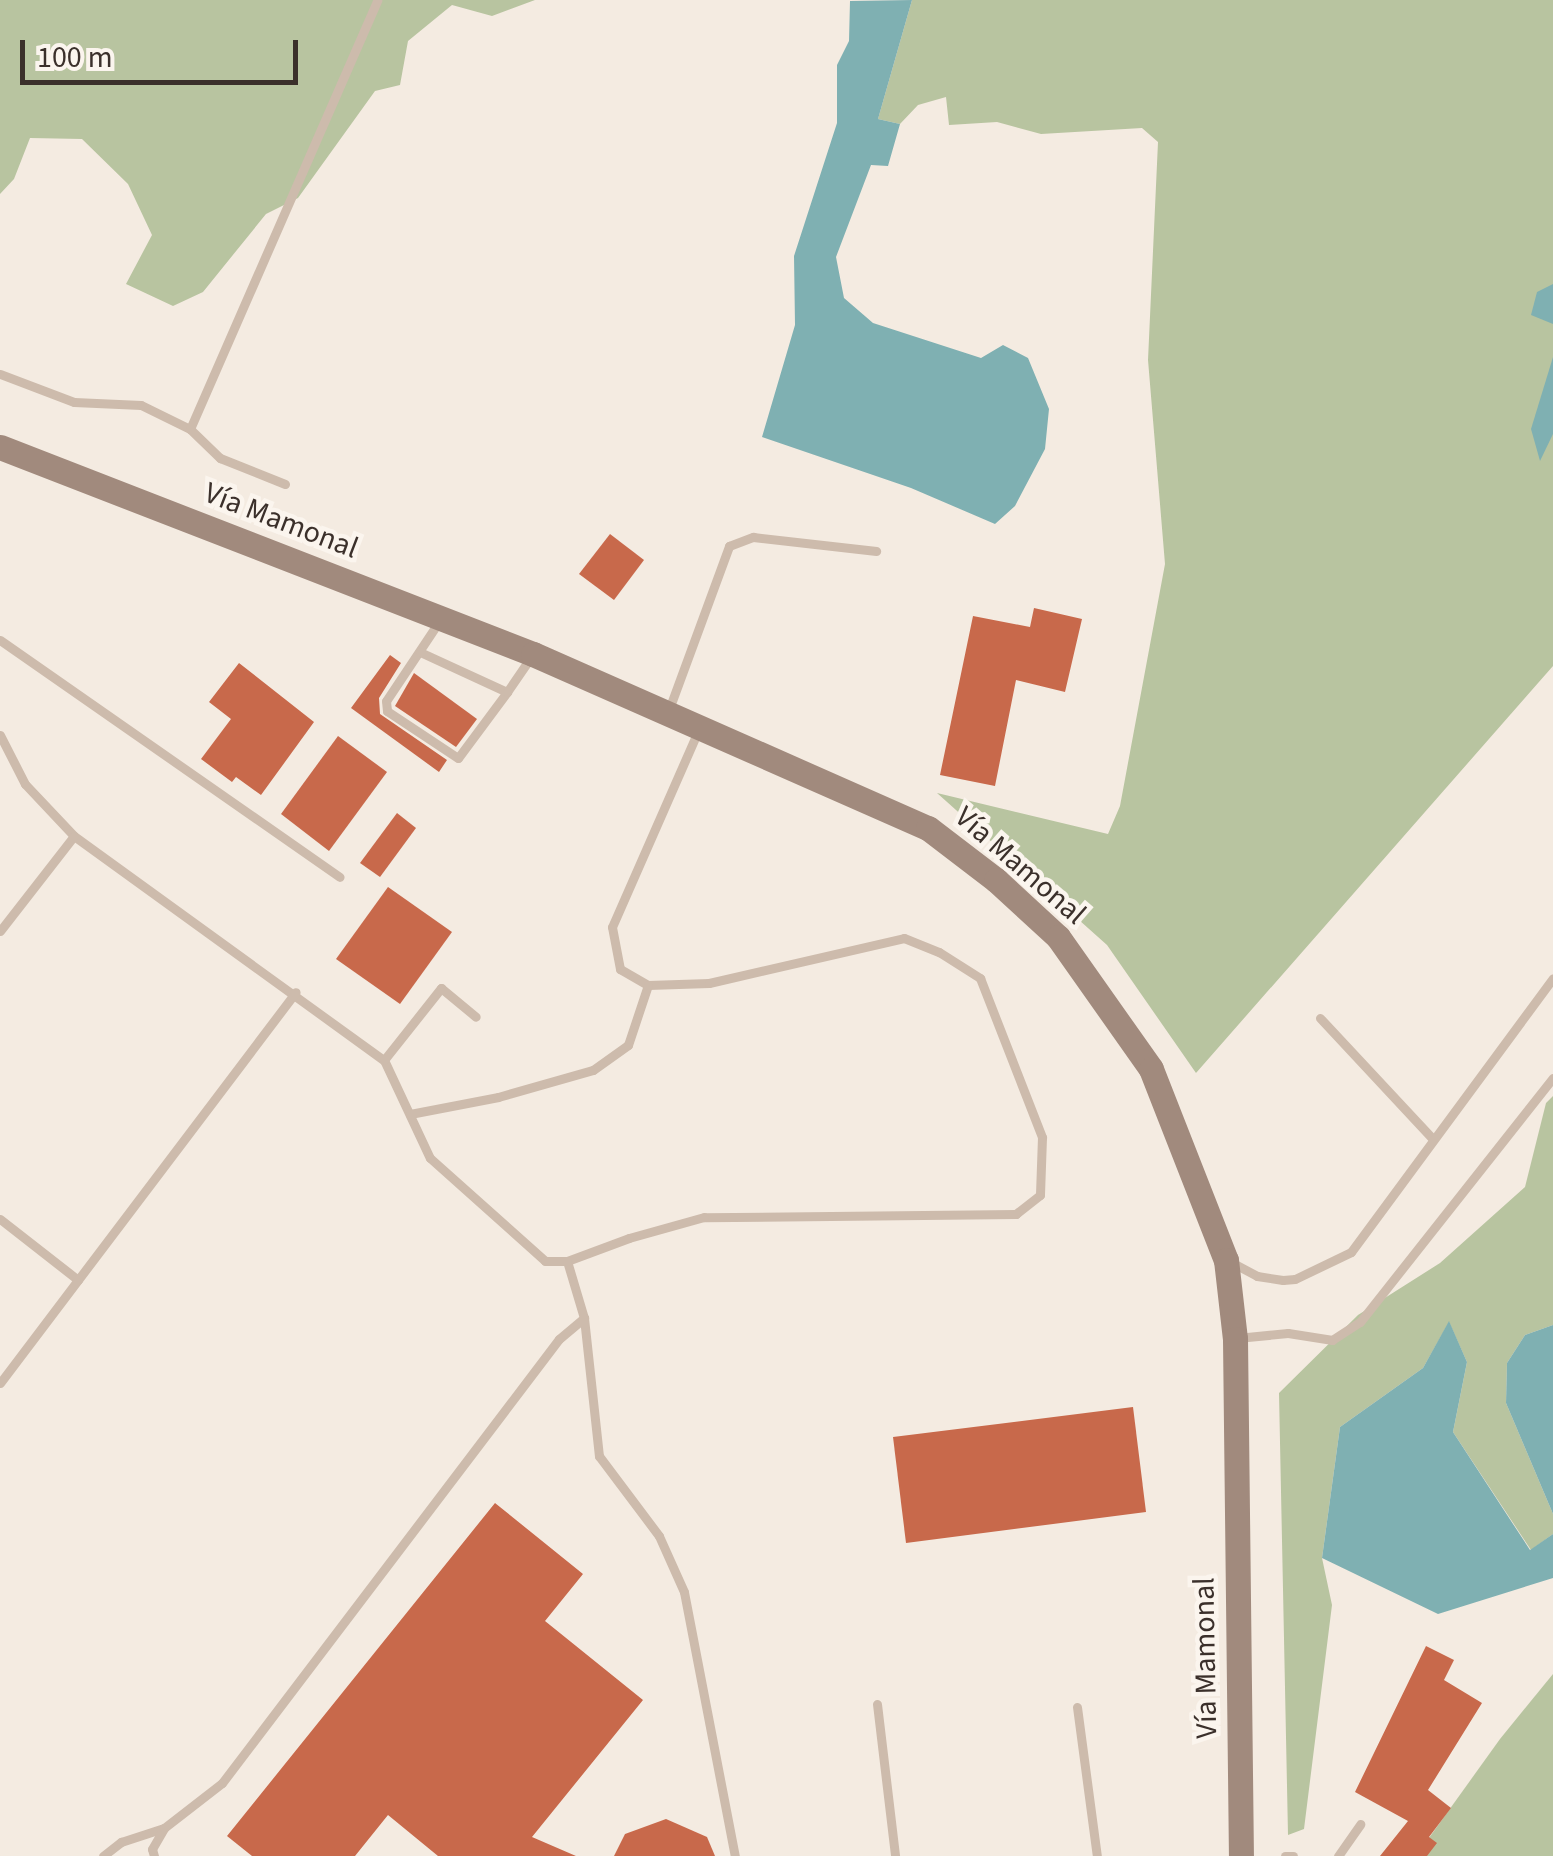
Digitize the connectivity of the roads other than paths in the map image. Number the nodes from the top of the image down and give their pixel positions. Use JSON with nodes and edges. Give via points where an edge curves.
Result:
{"nodes":[{"id":1,"x":376,"y":0,"type":"edge"},
{"id":2,"x":0,"y":374,"type":"edge"},
{"id":3,"x":190,"y":429,"type":"junction"},
{"id":4,"x":0,"y":447,"type":"edge"},
{"id":5,"x":286,"y":484,"type":"dead end"},
{"id":6,"x":876,"y":551,"type":"dead end"},
{"id":7,"x":441,"y":618,"type":"junction"},
{"id":8,"x":0,"y":640,"type":"edge"},
{"id":9,"x":420,"y":652,"type":"junction"},
{"id":10,"x":533,"y":654,"type":"junction"},
{"id":11,"x":507,"y":692,"type":"junction"},
{"id":12,"x":667,"y":714,"type":"junction"},
{"id":13,"x":699,"y":728,"type":"junction"},
{"id":14,"x":0,"y":734,"type":"edge"},
{"id":15,"x":74,"y":836,"type":"junction"},
{"id":16,"x":340,"y":877,"type":"dead end"},
{"id":17,"x":0,"y":931,"type":"edge"},
{"id":18,"x":1553,"y":978,"type":"edge"},
{"id":19,"x":648,"y":985,"type":"junction"},
{"id":20,"x":296,"y":992,"type":"junction"},
{"id":21,"x":476,"y":1017,"type":"dead end"},
{"id":22,"x":1320,"y":1018,"type":"dead end"},
{"id":23,"x":384,"y":1060,"type":"junction"},
{"id":24,"x":1553,"y":1078,"type":"edge"},
{"id":25,"x":410,"y":1114,"type":"junction"},
{"id":26,"x":1432,"y":1139,"type":"junction"},
{"id":27,"x":0,"y":1220,"type":"edge"},
{"id":28,"x":1226,"y":1260,"type":"junction"},
{"id":29,"x":567,"y":1261,"type":"junction"},
{"id":30,"x":78,"y":1280,"type":"junction"},
{"id":31,"x":584,"y":1318,"type":"junction"},
{"id":32,"x":1234,"y":1339,"type":"junction"},
{"id":33,"x":0,"y":1382,"type":"edge"},
{"id":34,"x":878,"y":1704,"type":"dead end"},
{"id":35,"x":1077,"y":1706,"type":"dead end"},
{"id":36,"x":1360,"y":1824,"type":"dead end"},
{"id":37,"x":164,"y":1828,"type":"junction"},
{"id":38,"x":103,"y":1856,"type":"edge"},
{"id":39,"x":154,"y":1856,"type":"edge"},
{"id":40,"x":736,"y":1856,"type":"edge"},
{"id":41,"x":896,"y":1856,"type":"edge"},
{"id":42,"x":1097,"y":1856,"type":"edge"},
{"id":43,"x":1241,"y":1856,"type":"edge"},
{"id":44,"x":1285,"y":1856,"type":"edge"},
{"id":45,"x":1293,"y":1856,"type":"edge"},
{"id":46,"x":1338,"y":1856,"type":"edge"}],
"edges":[{"from":1,"to":3,"type":"lane"},
{"from":2,"to":3,"type":"lane","via":[[74,402],[141,404]]},
{"from":3,"to":5,"type":"lane","via":[[220,458]]},
{"from":4,"to":7,"type":"street","name":"Vía Mamonal"},
{"from":6,"to":12,"type":"lane","via":[[753,537],[729,546]]},
{"from":7,"to":9,"type":"lane"},
{"from":7,"to":10,"type":"street","name":"Vía Mamonal"},
{"from":8,"to":16,"type":"lane"},
{"from":9,"to":11,"type":"lane"},
{"from":9,"to":11,"type":"lane","via":[[386,708],[452,757],[466,751]]},
{"from":10,"to":11,"type":"lane"},
{"from":10,"to":12,"type":"street","name":"Vía Mamonal"},
{"from":12,"to":13,"type":"street","name":"Vía Mamonal"},
{"from":13,"to":19,"type":"lane","via":[[612,927],[620,969]]},
{"from":13,"to":28,"type":"street","name":"Vía Mamonal","via":[[928,828],[1058,938],[1151,1069]]},
{"from":14,"to":15,"type":"lane","via":[[25,784]]},
{"from":15,"to":17,"type":"lane"},
{"from":15,"to":20,"type":"lane"},
{"from":18,"to":26,"type":"lane"},
{"from":19,"to":25,"type":"lane","via":[[628,1046],[593,1070]]},
{"from":19,"to":29,"type":"lane","via":[[709,983],[904,938],[939,952],[980,978],[1042,1137],[1040,1194],[1016,1214],[704,1217]]},
{"from":20,"to":23,"type":"lane"},
{"from":20,"to":30,"type":"lane"},
{"from":21,"to":23,"type":"lane","via":[[441,988]]},
{"from":22,"to":26,"type":"lane"},
{"from":23,"to":25,"type":"lane"},
{"from":24,"to":32,"type":"lane","via":[[1360,1322],[1332,1340],[1288,1334]]},
{"from":25,"to":29,"type":"lane","via":[[430,1158],[544,1262]]},
{"from":26,"to":28,"type":"lane","via":[[1352,1252],[1283,1280]]},
{"from":27,"to":30,"type":"lane"},
{"from":28,"to":32,"type":"street","name":"Vía Mamonal"},
{"from":29,"to":31,"type":"lane"},
{"from":30,"to":33,"type":"lane"},
{"from":31,"to":37,"type":"lane","via":[[559,1339],[222,1783]]},
{"from":31,"to":40,"type":"lane","via":[[599,1456],[658,1536],[684,1592]]},
{"from":32,"to":43,"type":"street","name":"Vía Mamonal"},
{"from":34,"to":41,"type":"lane"},
{"from":35,"to":42,"type":"lane"},
{"from":36,"to":46,"type":"lane"},
{"from":37,"to":38,"type":"lane"},
{"from":37,"to":39,"type":"lane"},
{"from":44,"to":45,"type":"lane"}]}
